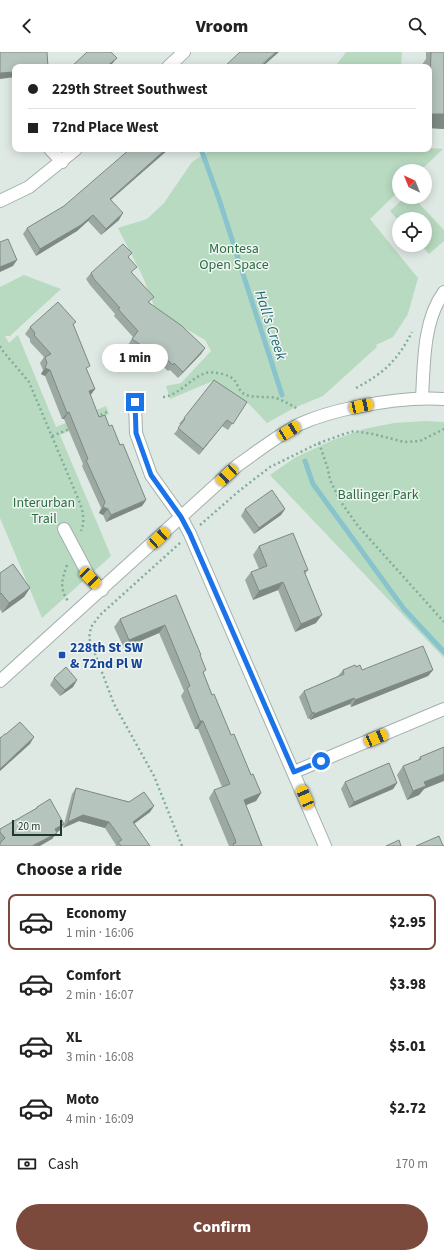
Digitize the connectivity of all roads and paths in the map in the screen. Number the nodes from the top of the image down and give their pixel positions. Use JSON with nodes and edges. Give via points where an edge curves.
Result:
{"nodes":[{"id":1,"x":184,"y":52,"type":"edge"},
{"id":2,"x":171,"y":64,"type":"edge"},
{"id":3,"x":53,"y":152,"type":"edge"},
{"id":4,"x":73,"y":152,"type":"edge"},
{"id":5,"x":62,"y":162,"type":"junction"},
{"id":6,"x":0,"y":201,"type":"edge"},
{"id":7,"x":444,"y":292,"type":"edge"},
{"id":8,"x":412,"y":332,"type":"dead end"},
{"id":9,"x":0,"y":346,"type":"edge"},
{"id":10,"x":356,"y":388,"type":"dead end"},
{"id":11,"x":163,"y":397,"type":"dead end"},
{"id":12,"x":422,"y":398,"type":"junction"},
{"id":13,"x":444,"y":399,"type":"edge"},
{"id":14,"x":135,"y":402,"type":"dead end"},
{"id":15,"x":298,"y":409,"type":"dead end"},
{"id":16,"x":109,"y":411,"type":"dead end"},
{"id":17,"x":94,"y":418,"type":"edge"},
{"id":18,"x":73,"y":427,"type":"edge"},
{"id":19,"x":444,"y":429,"type":"edge"},
{"id":20,"x":52,"y":436,"type":"junction"},
{"id":21,"x":319,"y":443,"type":"junction"},
{"id":22,"x":181,"y":517,"type":"junction"},
{"id":23,"x":204,"y":521,"type":"dead end"},
{"id":24,"x":64,"y":529,"type":"dead end"},
{"id":25,"x":176,"y":546,"type":"dead end"},
{"id":26,"x":74,"y":548,"type":"junction"},
{"id":27,"x":102,"y":590,"type":"junction"},
{"id":28,"x":70,"y":603,"type":"dead end"},
{"id":29,"x":444,"y":622,"type":"edge"},
{"id":30,"x":88,"y":624,"type":"dead end"},
{"id":31,"x":91,"y":627,"type":"junction"},
{"id":32,"x":0,"y":681,"type":"edge"},
{"id":33,"x":444,"y":709,"type":"edge"},
{"id":34,"x":294,"y":772,"type":"junction"},
{"id":35,"x":182,"y":846,"type":"edge"},
{"id":36,"x":326,"y":846,"type":"edge"}],
"edges":[{"from":1,"to":2,"type":"street"},
{"from":3,"to":5,"type":"street"},
{"from":4,"to":5,"type":"street"},
{"from":5,"to":6,"type":"street","via":[[29,187]]},
{"from":7,"to":12,"type":"street","via":[[427,335]]},
{"from":8,"to":10,"type":"path","via":[[390,365]]},
{"from":9,"to":20,"type":"path","via":[[29,382]]},
{"from":11,"to":15,"type":"path","via":[[174,393],[197,377],[215,373],[234,379],[244,394],[276,398]]},
{"from":12,"to":13,"type":"street"},
{"from":12,"to":22,"type":"street","via":[[385,401],[319,416],[299,425],[238,465]]},
{"from":14,"to":22,"type":"street","via":[[136,433],[151,475]]},
{"from":16,"to":17,"type":"path"},
{"from":18,"to":20,"type":"path"},
{"from":19,"to":21,"type":"path","via":[[420,440],[404,442],[354,432]]},
{"from":20,"to":26,"type":"path","via":[[78,496],[83,514],[83,524]]},
{"from":21,"to":23,"type":"path","via":[[270,467]]},
{"from":21,"to":29,"type":"path","via":[[330,480],[341,502],[358,526]]},
{"from":22,"to":27,"type":"street"},
{"from":22,"to":34,"type":"street"},
{"from":24,"to":26,"type":"street"},
{"from":25,"to":31,"type":"path","via":[[100,615]]},
{"from":26,"to":27,"type":"street","via":[[90,578]]},
{"from":26,"to":28,"type":"path","via":[[62,581],[62,592]]},
{"from":27,"to":32,"type":"street"},
{"from":30,"to":31,"type":"path"},
{"from":31,"to":35,"type":"path","via":[[89,638],[114,704],[154,776]]},
{"from":33,"to":34,"type":"street"},
{"from":34,"to":36,"type":"street"}]}
